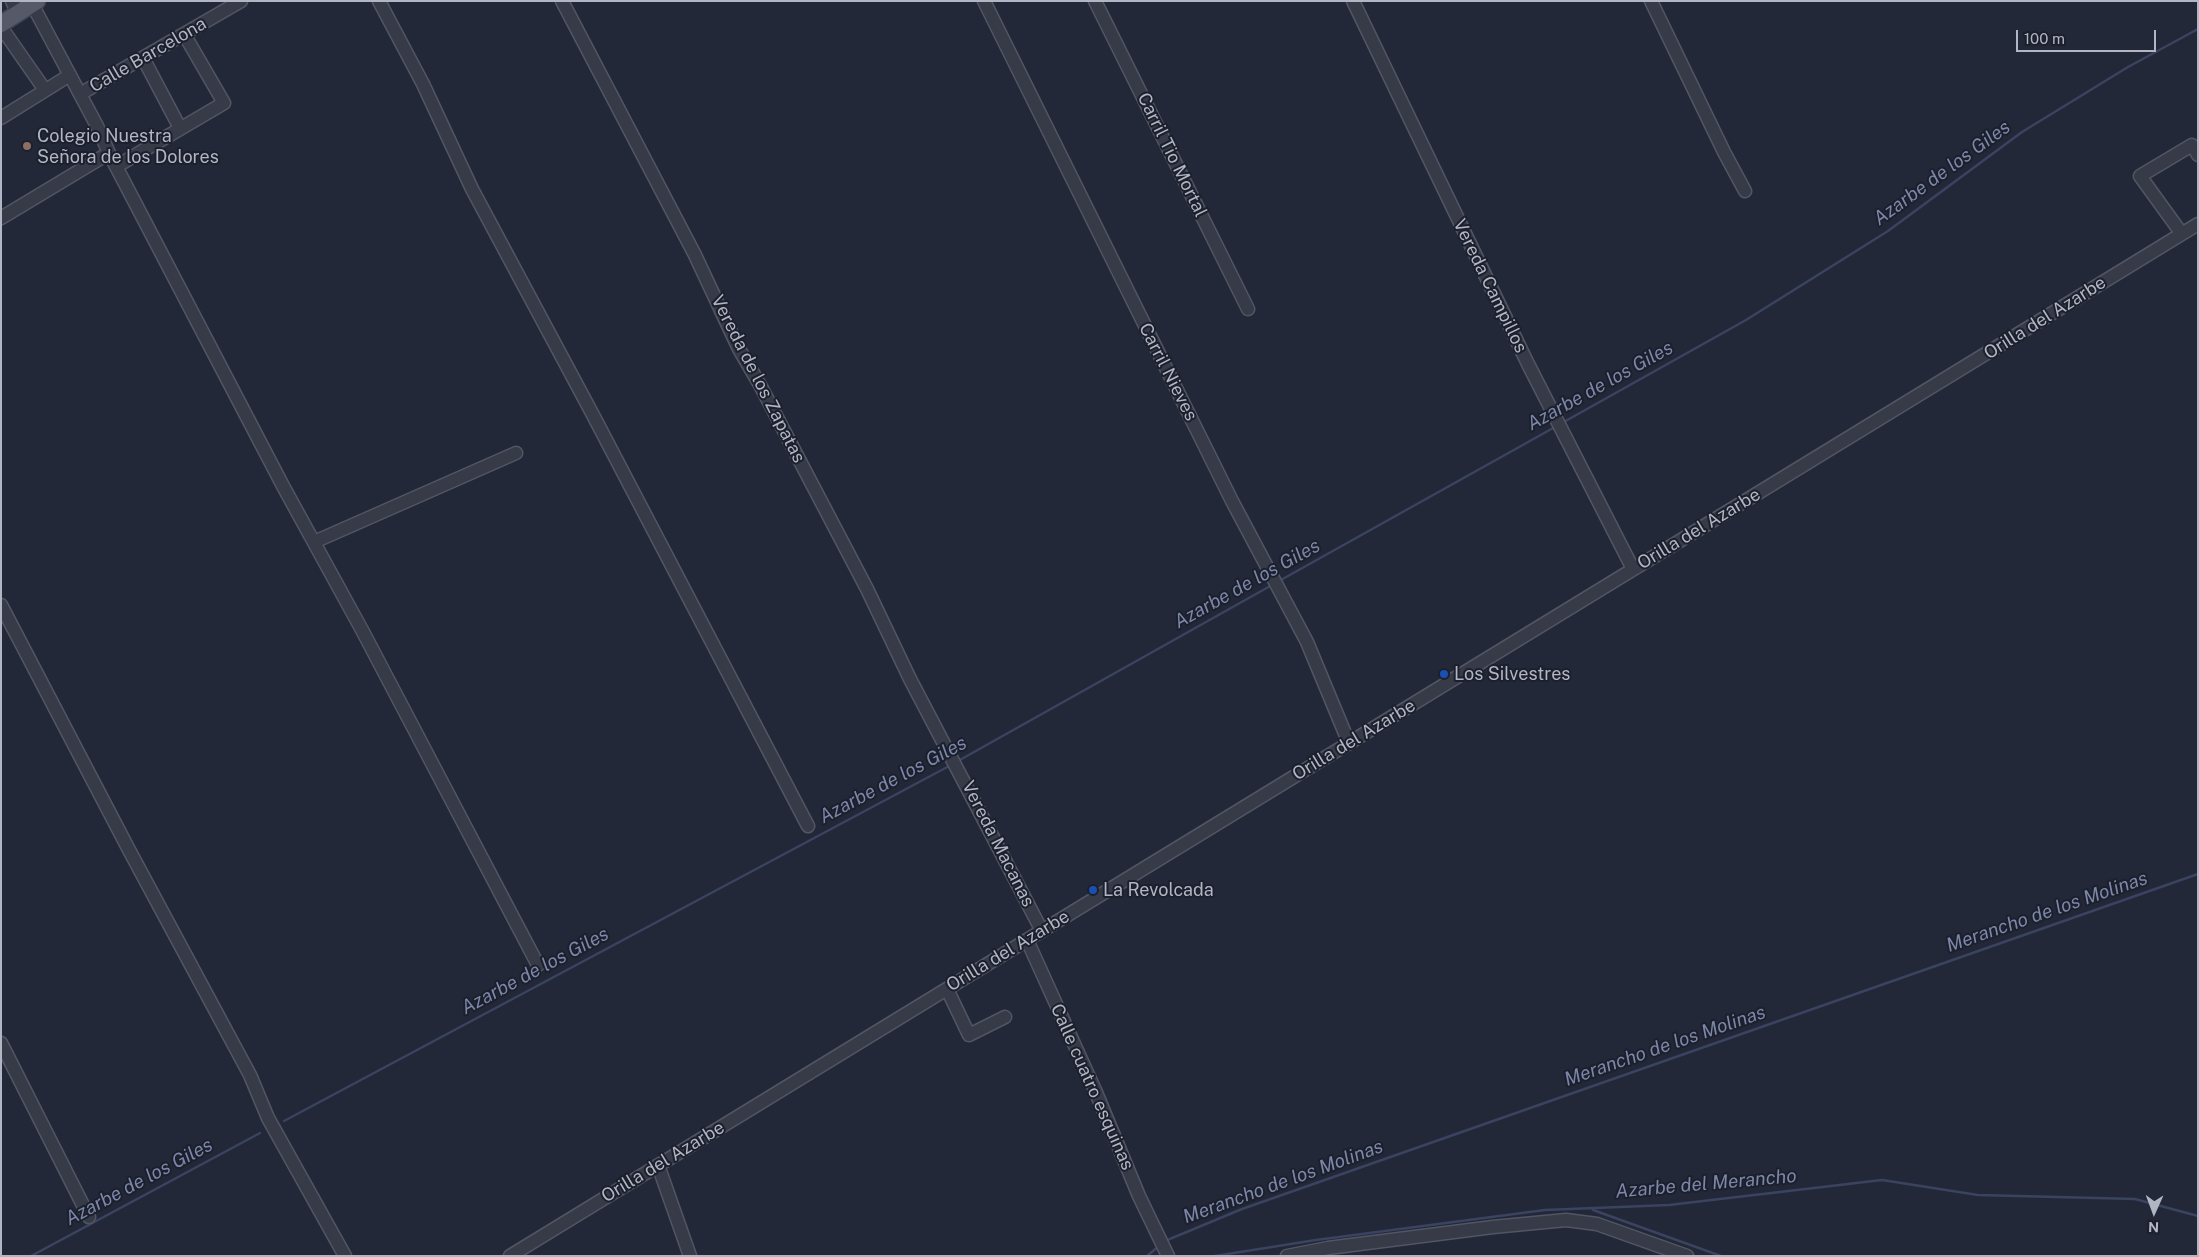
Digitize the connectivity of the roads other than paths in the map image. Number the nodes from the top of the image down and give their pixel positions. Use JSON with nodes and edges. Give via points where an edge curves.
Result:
{"nodes":[{"id":1,"x":241,"y":1,"type":"edge"},
{"id":2,"x":379,"y":1,"type":"edge"},
{"id":3,"x":562,"y":1,"type":"edge"},
{"id":4,"x":984,"y":1,"type":"edge"},
{"id":5,"x":1095,"y":1,"type":"edge"},
{"id":6,"x":1353,"y":1,"type":"edge"},
{"id":7,"x":1651,"y":1,"type":"edge"},
{"id":8,"x":34,"y":3,"type":"edge"},
{"id":9,"x":15,"y":7,"type":"edge"},
{"id":10,"x":1,"y":26,"type":"edge"},
{"id":11,"x":184,"y":34,"type":"junction"},
{"id":12,"x":143,"y":58,"type":"junction"},
{"id":13,"x":70,"y":75,"type":"junction"},
{"id":14,"x":45,"y":90,"type":"junction"},
{"id":15,"x":80,"y":94,"type":"junction"},
{"id":16,"x":1,"y":118,"type":"edge"},
{"id":17,"x":180,"y":128,"type":"junction"},
{"id":18,"x":109,"y":153,"type":"junction"},
{"id":19,"x":2198,"y":155,"type":"edge"},
{"id":20,"x":117,"y":166,"type":"junction"},
{"id":21,"x":1746,"y":191,"type":"dead end"},
{"id":22,"x":1,"y":218,"type":"edge"},
{"id":23,"x":2198,"y":224,"type":"edge"},
{"id":24,"x":2182,"y":234,"type":"junction"},
{"id":25,"x":1248,"y":309,"type":"dead end"},
{"id":26,"x":516,"y":453,"type":"dead end"},
{"id":27,"x":314,"y":542,"type":"junction"},
{"id":28,"x":1633,"y":569,"type":"junction"},
{"id":29,"x":1,"y":605,"type":"edge"},
{"id":30,"x":1349,"y":743,"type":"junction"},
{"id":31,"x":952,"y":758,"type":"joint"},
{"id":32,"x":808,"y":826,"type":"dead end"},
{"id":33,"x":1042,"y":931,"type":"junction"},
{"id":34,"x":1027,"y":940,"type":"junction"},
{"id":35,"x":538,"y":965,"type":"dead end"},
{"id":36,"x":947,"y":989,"type":"junction"},
{"id":37,"x":1005,"y":1017,"type":"dead end"},
{"id":38,"x":1,"y":1043,"type":"edge"},
{"id":39,"x":658,"y":1165,"type":"junction"},
{"id":40,"x":89,"y":1217,"type":"dead end"},
{"id":41,"x":1166,"y":1251,"type":"edge"},
{"id":42,"x":345,"y":1256,"type":"edge"},
{"id":43,"x":510,"y":1256,"type":"edge"},
{"id":44,"x":690,"y":1256,"type":"edge"},
{"id":45,"x":1287,"y":1256,"type":"edge"},
{"id":46,"x":1687,"y":1256,"type":"edge"}],
"edges":[{"from":1,"to":11,"type":"street","name":"Calle Barcelona"},
{"from":2,"to":32,"type":"street","via":[[423,84],[472,189]]},
{"from":3,"to":31,"type":"street","name":"Vereda de los Zapatas","via":[[696,255],[739,348]]},
{"from":4,"to":30,"type":"street","name":"Carril Nieves","via":[[1232,501],[1307,642]]},
{"from":5,"to":25,"type":"street","name":"Carril Tio Mortal"},
{"from":6,"to":28,"type":"street","name":"Vereda Campillos","via":[[1528,364]]},
{"from":7,"to":21,"type":"street"},
{"from":8,"to":9,"type":"main road"},
{"from":8,"to":13,"type":"street"},
{"from":9,"to":10,"type":"main road"},
{"from":10,"to":14,"type":"street"},
{"from":11,"to":12,"type":"street","name":"Calle Barcelona"},
{"from":11,"to":17,"type":"street","via":[[224,103]]},
{"from":12,"to":15,"type":"street","name":"Calle Barcelona"},
{"from":12,"to":17,"type":"street"},
{"from":13,"to":14,"type":"street"},
{"from":13,"to":15,"type":"street"},
{"from":14,"to":16,"type":"street"},
{"from":15,"to":18,"type":"street"},
{"from":17,"to":20,"type":"street"},
{"from":18,"to":20,"type":"street"},
{"from":18,"to":22,"type":"street"},
{"from":19,"to":24,"type":"street","via":[[2192,145],[2140,176]]},
{"from":20,"to":27,"type":"street"},
{"from":23,"to":24,"type":"street","name":"Orilla del Azarbe"},
{"from":24,"to":28,"type":"street","name":"Orilla del Azarbe"},
{"from":26,"to":27,"type":"street"},
{"from":27,"to":35,"type":"street"},
{"from":28,"to":30,"type":"street","name":"Orilla del Azarbe"},
{"from":29,"to":42,"type":"street","via":[[250,1075],[268,1118]]},
{"from":30,"to":33,"type":"street","name":"Orilla del Azarbe"},
{"from":31,"to":33,"type":"street","name":"Vereda Macanas"},
{"from":33,"to":34,"type":"street","name":"Orilla del Azarbe"},
{"from":34,"to":36,"type":"street","name":"Orilla del Azarbe"},
{"from":34,"to":41,"type":"street","name":"Calle cuatro esquinas"},
{"from":36,"to":37,"type":"street","via":[[970,1035]]},
{"from":36,"to":39,"type":"street","name":"Orilla del Azarbe"},
{"from":38,"to":40,"type":"street"},
{"from":39,"to":43,"type":"street","name":"Orilla del Azarbe"},
{"from":39,"to":44,"type":"street"},
{"from":45,"to":46,"type":"street","via":[[1328,1248],[1566,1220],[1597,1224]]}]}
